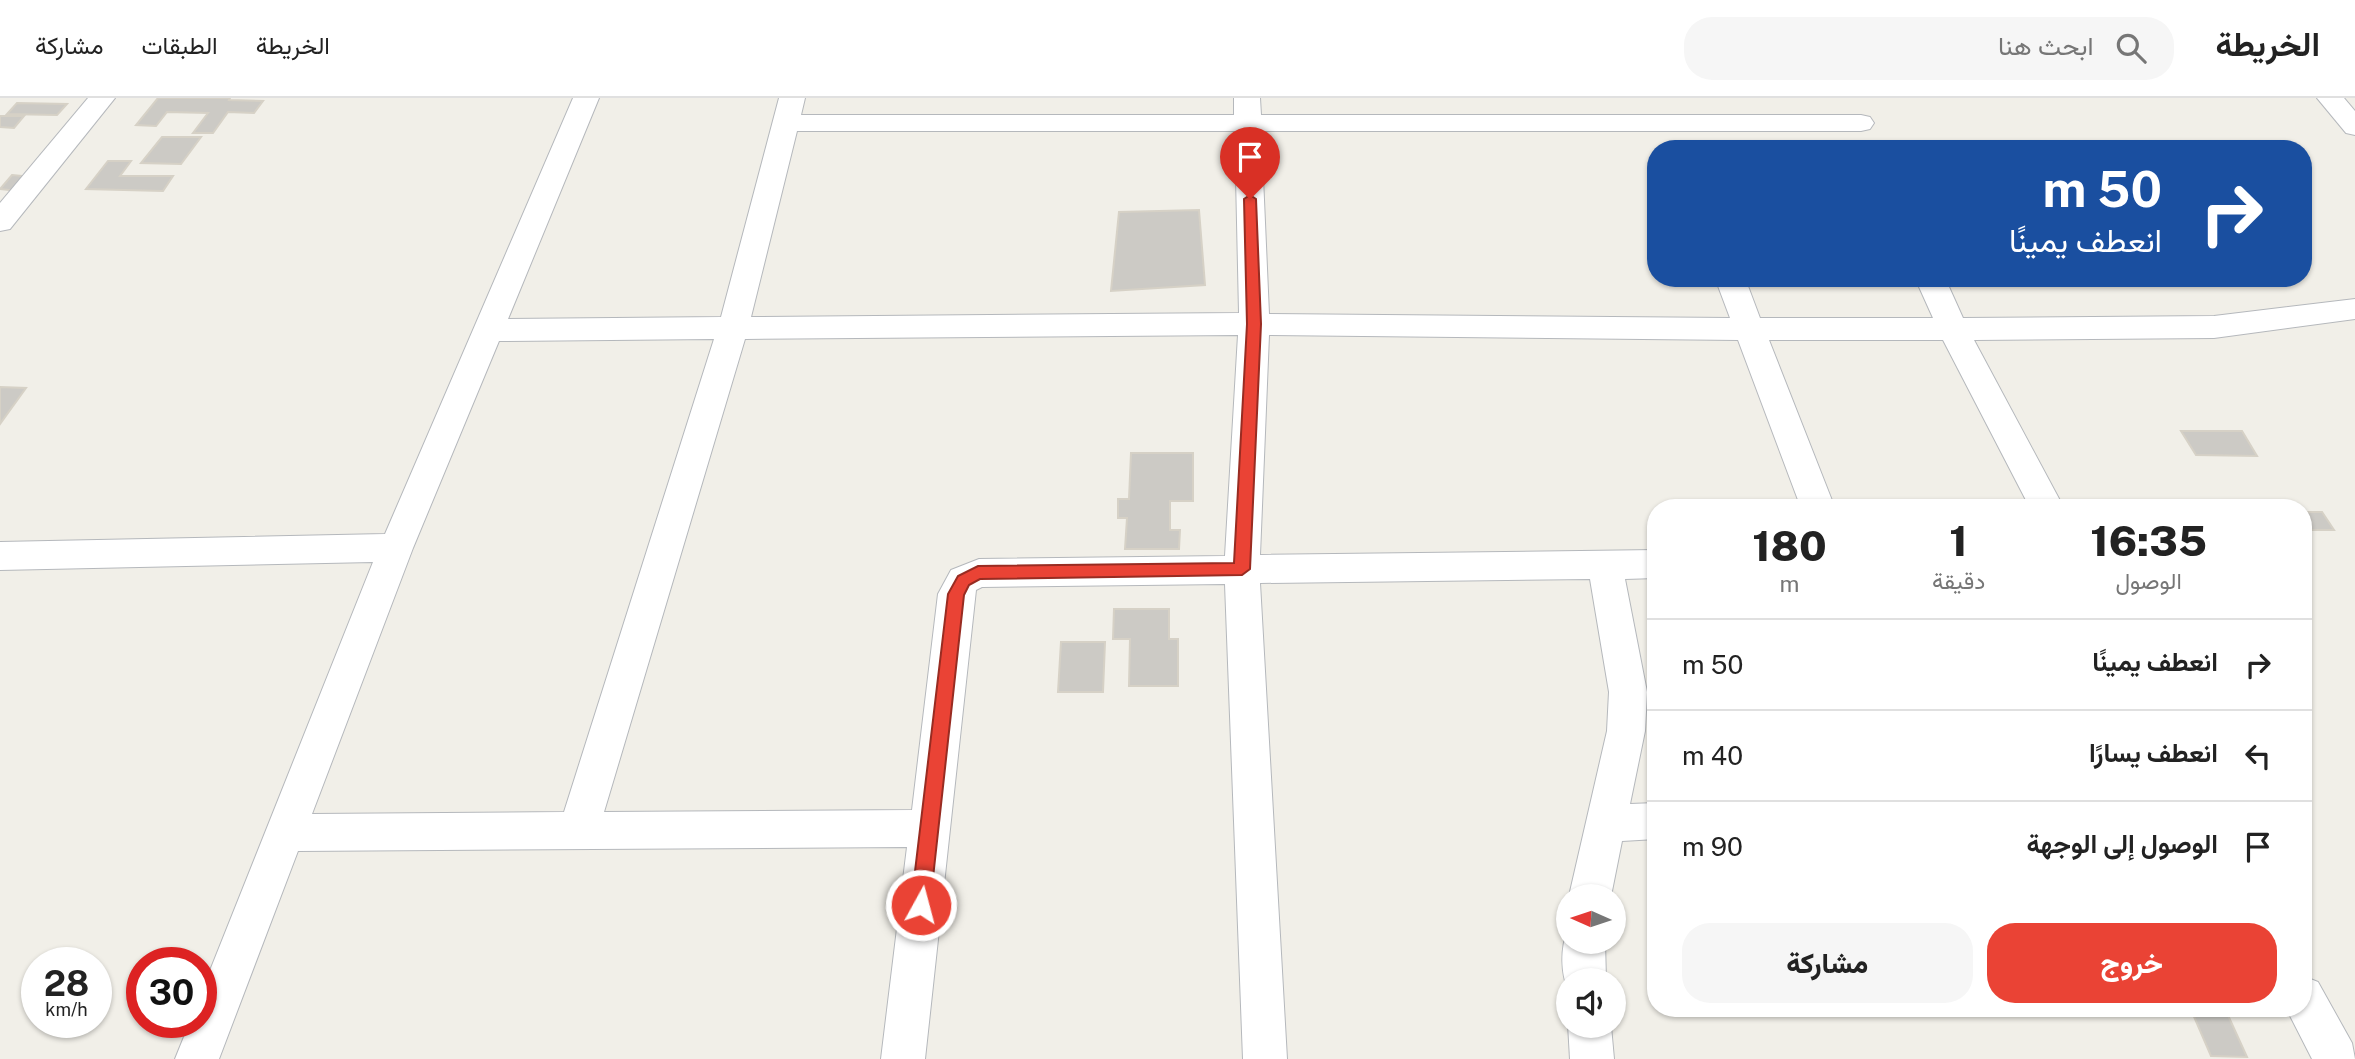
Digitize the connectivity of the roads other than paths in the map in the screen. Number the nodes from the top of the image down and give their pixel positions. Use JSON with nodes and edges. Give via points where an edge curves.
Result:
{"nodes":[{"id":1,"x":102,"y":98,"type":"edge"},
{"id":2,"x":586,"y":98,"type":"edge"},
{"id":3,"x":1426,"y":98,"type":"edge"},
{"id":4,"x":1849,"y":98,"type":"edge"},
{"id":5,"x":2330,"y":98,"type":"edge"},
{"id":6,"x":789,"y":111,"type":"edge"},
{"id":7,"x":1247,"y":111,"type":"edge"},
{"id":8,"x":1860,"y":123,"type":"junction"},
{"id":9,"x":1430,"y":125,"type":"junction"},
{"id":10,"x":2355,"y":127,"type":"edge"},
{"id":11,"x":1681,"y":136,"type":"edge"},
{"id":12,"x":1868,"y":140,"type":"edge"},
{"id":13,"x":0,"y":222,"type":"edge"},
{"id":14,"x":1733,"y":287,"type":"edge"},
{"id":15,"x":1934,"y":287,"type":"edge"},
{"id":16,"x":2355,"y":309,"type":"edge"},
{"id":17,"x":1254,"y":324,"type":"junction"},
{"id":18,"x":733,"y":328,"type":"junction"},
{"id":19,"x":1748,"y":329,"type":"junction"},
{"id":20,"x":1953,"y":329,"type":"junction"},
{"id":21,"x":488,"y":330,"type":"junction"},
{"id":22,"x":1814,"y":499,"type":"edge"},
{"id":23,"x":2042,"y":499,"type":"edge"},
{"id":24,"x":396,"y":548,"type":"junction"},
{"id":25,"x":0,"y":556,"type":"edge"},
{"id":26,"x":1647,"y":564,"type":"edge"},
{"id":27,"x":1605,"y":566,"type":"junction"},
{"id":28,"x":1242,"y":569,"type":"junction"},
{"id":29,"x":1647,"y":821,"type":"edge"},
{"id":30,"x":1606,"y":822,"type":"junction"},
{"id":31,"x":929,"y":828,"type":"junction"},
{"id":32,"x":578,"y":831,"type":"junction"},
{"id":33,"x":284,"y":834,"type":"junction"},
{"id":34,"x":1593,"y":884,"type":"edge"},
{"id":35,"x":2312,"y":1014,"type":"edge"},
{"id":36,"x":1590,"y":1038,"type":"edge"},
{"id":37,"x":197,"y":1059,"type":"edge"},
{"id":38,"x":903,"y":1059,"type":"edge"},
{"id":39,"x":1265,"y":1059,"type":"edge"},
{"id":40,"x":1592,"y":1059,"type":"edge"},
{"id":41,"x":2336,"y":1059,"type":"edge"}],
"edges":[{"from":1,"to":13,"type":"street"},
{"from":2,"to":21,"type":"street"},
{"from":3,"to":9,"type":"street"},
{"from":4,"to":8,"type":"street"},
{"from":5,"to":10,"type":"street"},
{"from":6,"to":7,"type":"street"},
{"from":6,"to":18,"type":"street"},
{"from":7,"to":9,"type":"street"},
{"from":7,"to":17,"type":"street"},
{"from":8,"to":11,"type":"street"},
{"from":8,"to":12,"type":"street"},
{"from":9,"to":11,"type":"street"},
{"from":14,"to":19,"type":"street"},
{"from":15,"to":20,"type":"street"},
{"from":16,"to":20,"type":"street","via":[[2214,327]]},
{"from":17,"to":18,"type":"street"},
{"from":17,"to":19,"type":"street"},
{"from":17,"to":28,"type":"street"},
{"from":18,"to":21,"type":"street"},
{"from":18,"to":32,"type":"street"},
{"from":19,"to":20,"type":"street"},
{"from":19,"to":22,"type":"street"},
{"from":20,"to":23,"type":"street"},
{"from":21,"to":24,"type":"street"},
{"from":24,"to":25,"type":"street"},
{"from":24,"to":33,"type":"street"},
{"from":26,"to":27,"type":"street"},
{"from":27,"to":28,"type":"street"},
{"from":27,"to":30,"type":"street","via":[[1628,692],[1626,731]]},
{"from":28,"to":31,"type":"street","via":[[978,573],[963,580],[956,594]]},
{"from":28,"to":39,"type":"street"},
{"from":29,"to":30,"type":"street"},
{"from":30,"to":34,"type":"street"},
{"from":31,"to":32,"type":"street"},
{"from":31,"to":38,"type":"street"},
{"from":32,"to":33,"type":"street"},
{"from":33,"to":37,"type":"street"},
{"from":35,"to":41,"type":"street"},
{"from":36,"to":40,"type":"street"}]}
